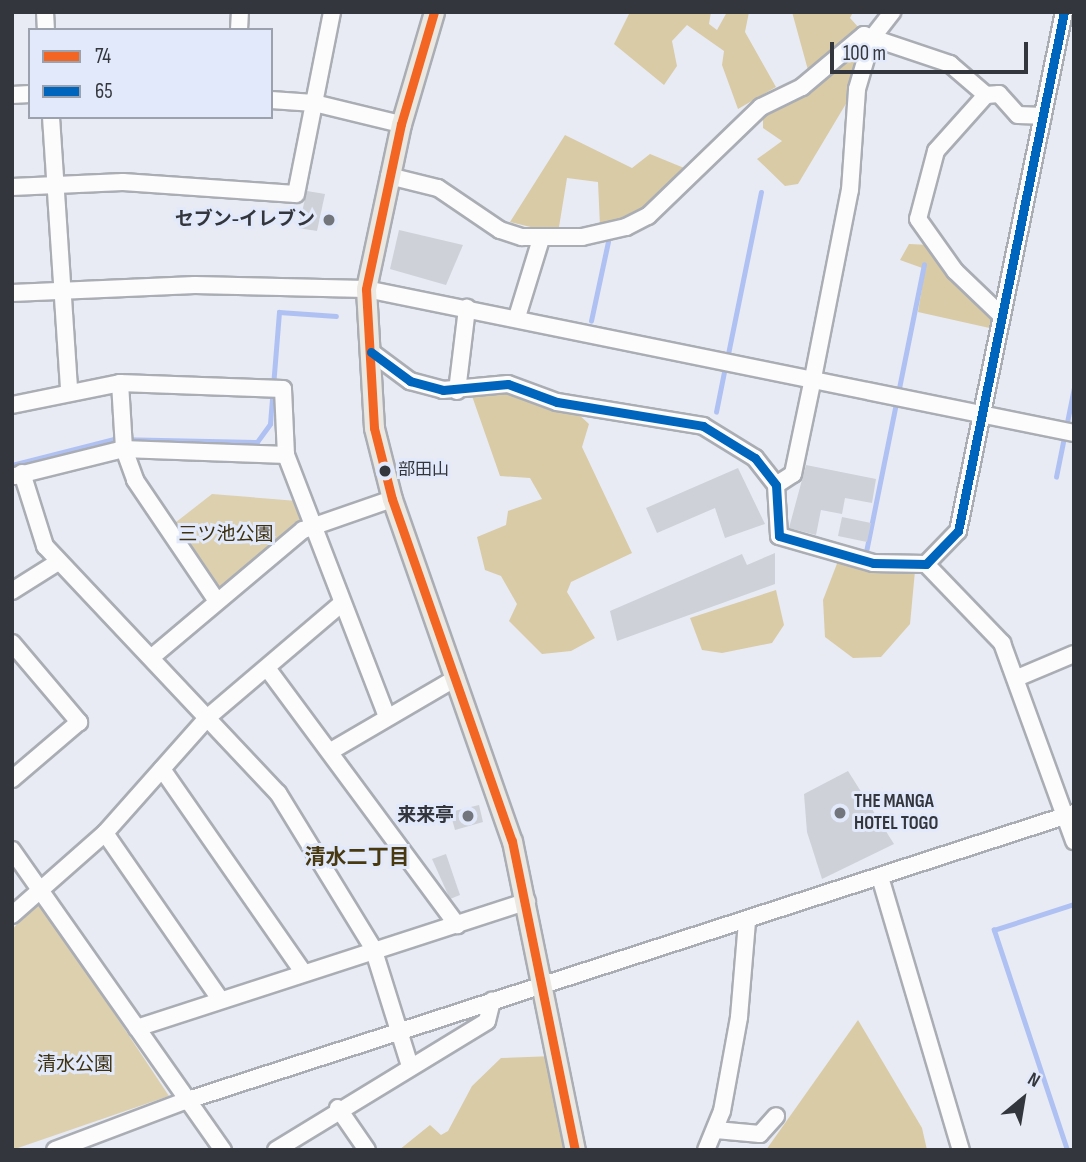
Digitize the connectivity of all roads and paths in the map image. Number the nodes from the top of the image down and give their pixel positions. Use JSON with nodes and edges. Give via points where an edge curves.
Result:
{"nodes":[{"id":1,"x":332,"y":12,"type":"edge"},
{"id":2,"x":434,"y":12,"type":"edge"},
{"id":3,"x":892,"y":12,"type":"edge"},
{"id":4,"x":1064,"y":12,"type":"edge"},
{"id":5,"x":872,"y":38,"type":"junction"},
{"id":6,"x":986,"y":95,"type":"junction"},
{"id":7,"x":273,"y":100,"type":"edge"},
{"id":8,"x":314,"y":103,"type":"junction"},
{"id":9,"x":1043,"y":116,"type":"junction"},
{"id":10,"x":51,"y":119,"type":"edge"},
{"id":11,"x":401,"y":124,"type":"junction"},
{"id":12,"x":389,"y":176,"type":"junction"},
{"id":13,"x":55,"y":180,"type":"junction"},
{"id":14,"x":12,"y":187,"type":"edge"},
{"id":15,"x":541,"y":239,"type":"junction"},
{"id":16,"x":63,"y":287,"type":"junction"},
{"id":17,"x":366,"y":289,"type":"junction"},
{"id":18,"x":12,"y":293,"type":"edge"},
{"id":19,"x":467,"y":307,"type":"junction"},
{"id":20,"x":1002,"y":316,"type":"junction"},
{"id":21,"x":517,"y":317,"type":"junction"},
{"id":22,"x":372,"y":352,"type":"junction"},
{"id":23,"x":813,"y":378,"type":"junction"},
{"id":24,"x":120,"y":383,"type":"junction"},
{"id":25,"x":69,"y":389,"type":"junction"},
{"id":26,"x":457,"y":391,"type":"junction"},
{"id":27,"x":12,"y":405,"type":"edge"},
{"id":28,"x":982,"y":416,"type":"junction"},
{"id":29,"x":1074,"y":433,"type":"edge"},
{"id":30,"x":124,"y":449,"type":"junction"},
{"id":31,"x":286,"y":455,"type":"junction"},
{"id":32,"x":17,"y":475,"type":"edge"},
{"id":33,"x":776,"y":485,"type":"junction"},
{"id":34,"x":392,"y":499,"type":"junction"},
{"id":35,"x":313,"y":525,"type":"junction"},
{"id":36,"x":58,"y":562,"type":"junction"},
{"id":37,"x":926,"y":564,"type":"junction"},
{"id":38,"x":12,"y":591,"type":"edge"},
{"id":39,"x":217,"y":601,"type":"junction"},
{"id":40,"x":340,"y":605,"type":"junction"},
{"id":41,"x":15,"y":653,"type":"edge"},
{"id":42,"x":1074,"y":654,"type":"edge"},
{"id":43,"x":152,"y":657,"type":"junction"},
{"id":44,"x":267,"y":668,"type":"junction"},
{"id":45,"x":456,"y":678,"type":"junction"},
{"id":46,"x":1017,"y":678,"type":"junction"},
{"id":47,"x":387,"y":717,"type":"junction"},
{"id":48,"x":207,"y":718,"type":"junction"},
{"id":49,"x":331,"y":751,"type":"junction"},
{"id":50,"x":162,"y":769,"type":"junction"},
{"id":51,"x":12,"y":779,"type":"edge"},
{"id":52,"x":1070,"y":814,"type":"edge"},
{"id":53,"x":105,"y":833,"type":"junction"},
{"id":54,"x":1074,"y":841,"type":"edge"},
{"id":55,"x":12,"y":850,"type":"edge"},
{"id":56,"x":880,"y":877,"type":"junction"},
{"id":57,"x":40,"y":890,"type":"junction"},
{"id":58,"x":527,"y":901,"type":"junction"},
{"id":59,"x":12,"y":915,"type":"edge"},
{"id":60,"x":747,"y":921,"type":"junction"},
{"id":61,"x":457,"y":925,"type":"junction"},
{"id":62,"x":373,"y":948,"type":"junction"},
{"id":63,"x":303,"y":972,"type":"junction"},
{"id":64,"x":545,"y":983,"type":"junction"},
{"id":65,"x":220,"y":999,"type":"junction"},
{"id":66,"x":492,"y":1001,"type":"junction"},
{"id":67,"x":137,"y":1028,"type":"junction"},
{"id":68,"x":402,"y":1032,"type":"junction"},
{"id":69,"x":410,"y":1066,"type":"junction"},
{"id":70,"x":185,"y":1101,"type":"junction"},
{"id":71,"x":338,"y":1108,"type":"junction"},
{"id":72,"x":776,"y":1116,"type":"dead end"},
{"id":73,"x":716,"y":1130,"type":"junction"},
{"id":74,"x":55,"y":1150,"type":"edge"},
{"id":75,"x":223,"y":1150,"type":"edge"},
{"id":76,"x":276,"y":1150,"type":"edge"},
{"id":77,"x":367,"y":1150,"type":"edge"},
{"id":78,"x":575,"y":1150,"type":"edge"},
{"id":79,"x":706,"y":1150,"type":"edge"},
{"id":80,"x":961,"y":1150,"type":"edge"}],
"edges":[{"from":1,"to":8,"type":"street"},
{"from":2,"to":11,"type":"main road"},
{"from":3,"to":5,"type":"street"},
{"from":4,"to":9,"type":"street"},
{"from":5,"to":6,"type":"street","via":[[950,64]]},
{"from":5,"to":15,"type":"street","via":[[864,35],[802,87],[761,107],[642,221]]},
{"from":5,"to":23,"type":"street","via":[[857,89],[850,190]]},
{"from":6,"to":9,"type":"street","via":[[999,94],[1018,115]]},
{"from":6,"to":20,"type":"street","via":[[936,151],[918,219],[955,271]]},
{"from":7,"to":8,"type":"street"},
{"from":8,"to":11,"type":"street"},
{"from":8,"to":13,"type":"street","via":[[296,194]]},
{"from":9,"to":20,"type":"street"},
{"from":10,"to":13,"type":"street"},
{"from":11,"to":12,"type":"main road"},
{"from":12,"to":15,"type":"street","via":[[438,188],[500,230]]},
{"from":12,"to":17,"type":"main road"},
{"from":13,"to":14,"type":"street"},
{"from":13,"to":16,"type":"street"},
{"from":15,"to":21,"type":"street"},
{"from":16,"to":17,"type":"street"},
{"from":16,"to":18,"type":"street"},
{"from":16,"to":25,"type":"street"},
{"from":17,"to":19,"type":"street"},
{"from":17,"to":22,"type":"main road"},
{"from":19,"to":21,"type":"street"},
{"from":19,"to":26,"type":"street"},
{"from":20,"to":28,"type":"street"},
{"from":21,"to":23,"type":"street"},
{"from":22,"to":26,"type":"street","via":[[410,381]]},
{"from":22,"to":34,"type":"main road","via":[[374,428]]},
{"from":23,"to":28,"type":"street"},
{"from":23,"to":33,"type":"street","via":[[793,474]]},
{"from":24,"to":25,"type":"street"},
{"from":24,"to":30,"type":"street"},
{"from":24,"to":31,"type":"street","via":[[284,389]]},
{"from":25,"to":27,"type":"street"},
{"from":26,"to":33,"type":"street","via":[[508,384],[557,402],[686,419],[755,458]]},
{"from":28,"to":29,"type":"street"},
{"from":28,"to":37,"type":"street","via":[[958,531]]},
{"from":30,"to":31,"type":"street"},
{"from":30,"to":32,"type":"street"},
{"from":30,"to":39,"type":"street","via":[[151,508]]},
{"from":31,"to":35,"type":"street"},
{"from":32,"to":36,"type":"street","via":[[45,546]]},
{"from":33,"to":37,"type":"street","via":[[779,536],[873,563]]},
{"from":34,"to":35,"type":"street"},
{"from":34,"to":45,"type":"main road"},
{"from":35,"to":39,"type":"street"},
{"from":35,"to":40,"type":"street"},
{"from":36,"to":38,"type":"street"},
{"from":36,"to":43,"type":"street"},
{"from":37,"to":46,"type":"street","via":[[994,629]]},
{"from":39,"to":43,"type":"street"},
{"from":40,"to":44,"type":"street"},
{"from":40,"to":47,"type":"street"},
{"from":41,"to":51,"type":"street","via":[[79,722]]},
{"from":42,"to":46,"type":"street"},
{"from":43,"to":48,"type":"street"},
{"from":44,"to":48,"type":"street"},
{"from":44,"to":49,"type":"street"},
{"from":45,"to":47,"type":"street"},
{"from":45,"to":58,"type":"main road"},
{"from":46,"to":52,"type":"street"},
{"from":47,"to":49,"type":"street"},
{"from":48,"to":50,"type":"street"},
{"from":48,"to":62,"type":"street","via":[[278,793]]},
{"from":49,"to":61,"type":"street"},
{"from":50,"to":53,"type":"street"},
{"from":50,"to":63,"type":"street"},
{"from":52,"to":54,"type":"street"},
{"from":52,"to":56,"type":"street"},
{"from":53,"to":57,"type":"street"},
{"from":53,"to":65,"type":"street"},
{"from":55,"to":57,"type":"street"},
{"from":56,"to":60,"type":"street"},
{"from":56,"to":80,"type":"street"},
{"from":57,"to":59,"type":"street"},
{"from":57,"to":67,"type":"street"},
{"from":58,"to":61,"type":"street"},
{"from":58,"to":64,"type":"main road"},
{"from":60,"to":64,"type":"street"},
{"from":60,"to":73,"type":"street","via":[[739,1017]]},
{"from":61,"to":62,"type":"street"},
{"from":62,"to":63,"type":"street"},
{"from":62,"to":68,"type":"street"},
{"from":63,"to":65,"type":"street"},
{"from":64,"to":66,"type":"street"},
{"from":64,"to":78,"type":"main road"},
{"from":65,"to":67,"type":"street"},
{"from":66,"to":68,"type":"street"},
{"from":66,"to":69,"type":"street","via":[[487,1021]]},
{"from":67,"to":70,"type":"street"},
{"from":68,"to":69,"type":"street"},
{"from":68,"to":70,"type":"street"},
{"from":69,"to":71,"type":"street"},
{"from":70,"to":74,"type":"street"},
{"from":70,"to":75,"type":"street"},
{"from":71,"to":76,"type":"street"},
{"from":71,"to":77,"type":"street"},
{"from":72,"to":73,"type":"street","via":[[760,1135]]},
{"from":73,"to":79,"type":"street"}]}
